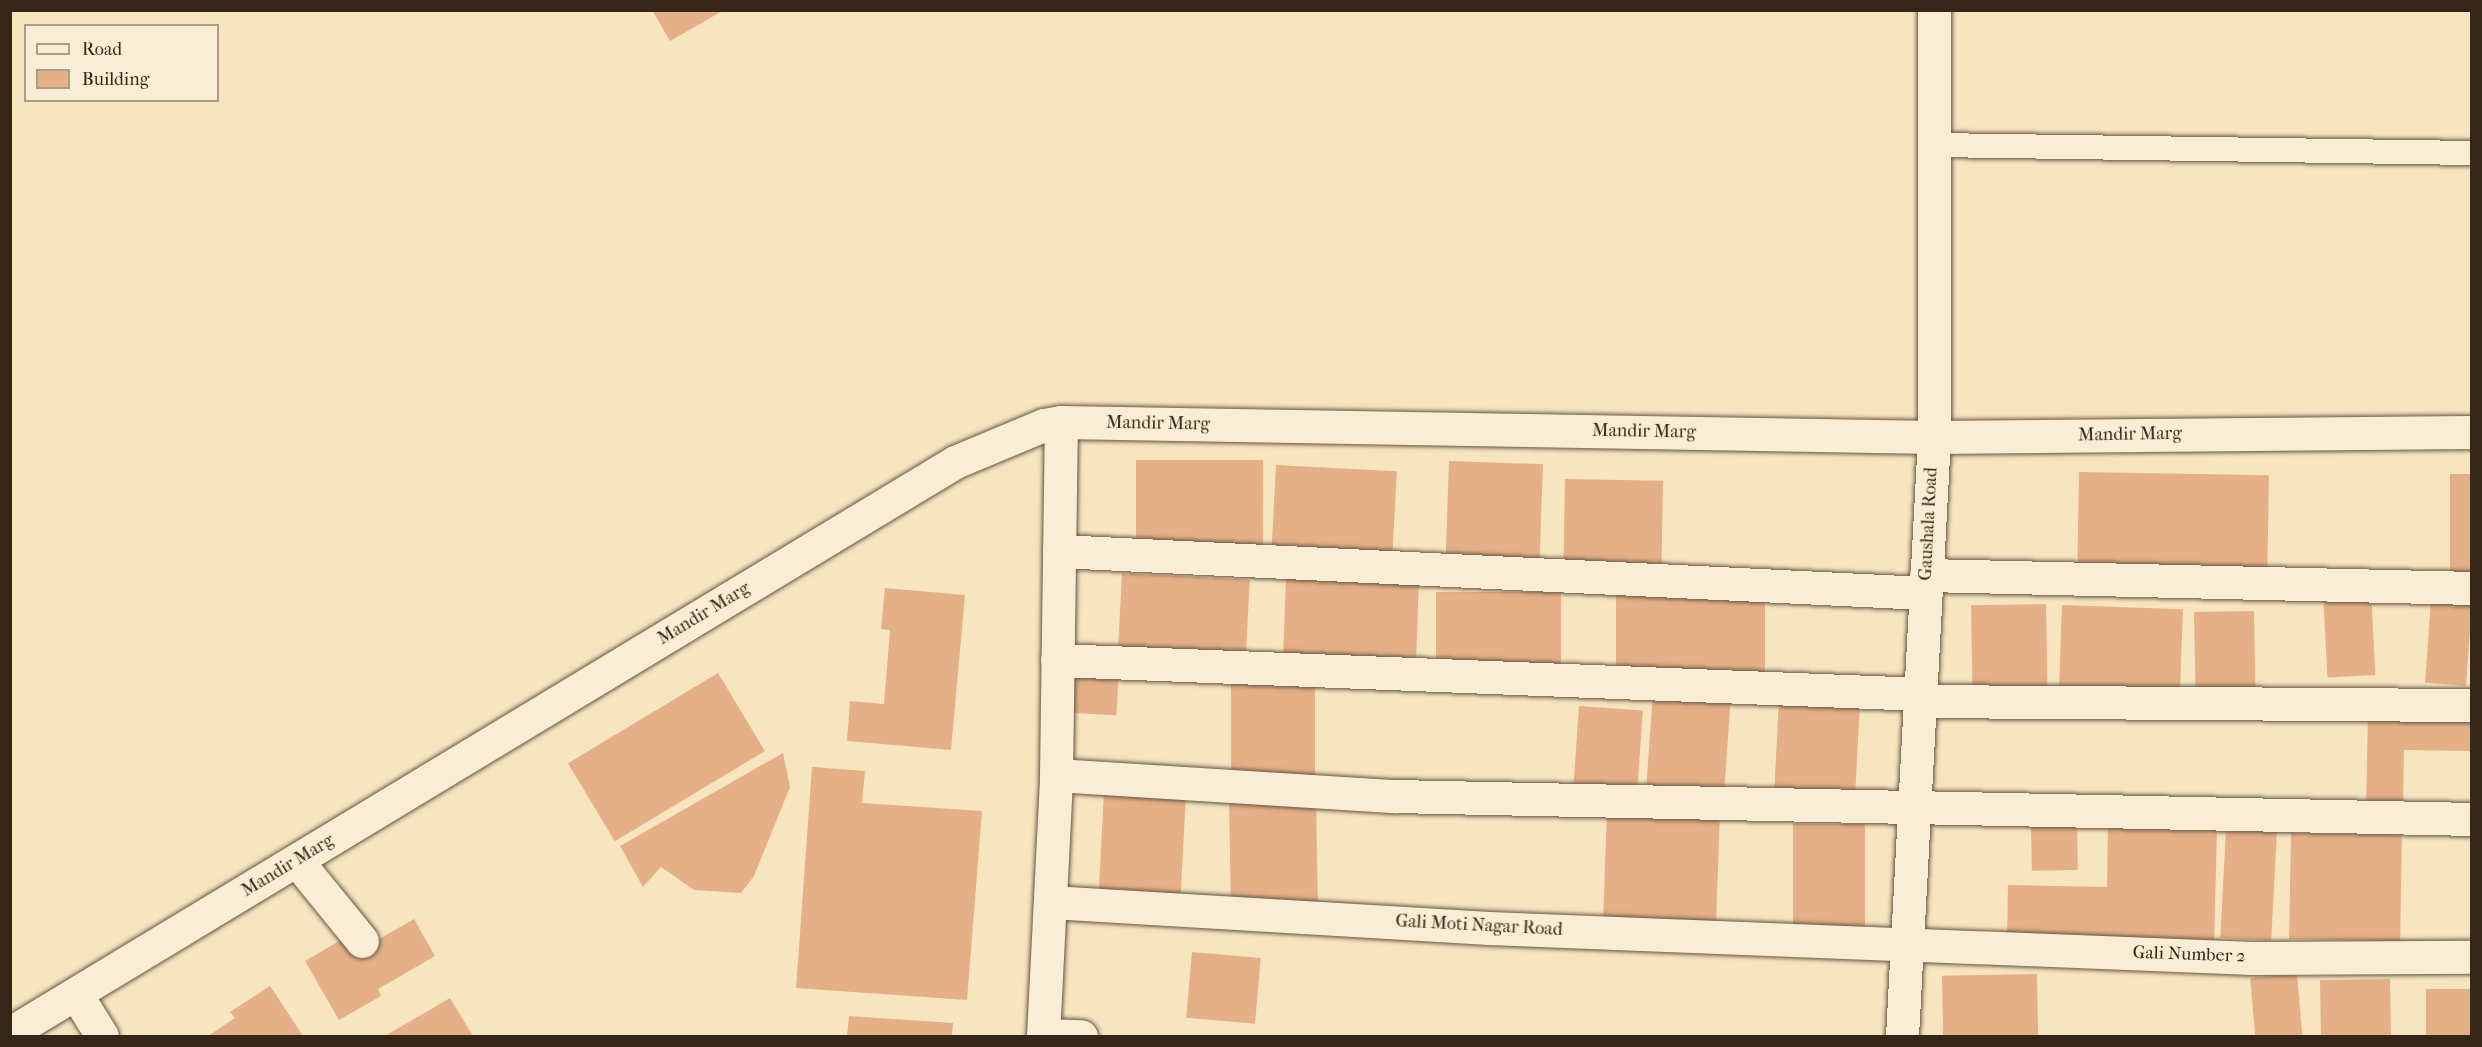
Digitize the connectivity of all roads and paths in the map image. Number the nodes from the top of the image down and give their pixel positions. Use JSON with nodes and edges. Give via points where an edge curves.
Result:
{"nodes":[{"id":1,"x":1934,"y":10,"type":"edge"},
{"id":2,"x":1934,"y":145,"type":"junction"},
{"id":3,"x":2472,"y":153,"type":"edge"},
{"id":4,"x":1061,"y":422,"type":"junction"},
{"id":5,"x":2472,"y":432,"type":"edge"},
{"id":6,"x":1934,"y":437,"type":"junction"},
{"id":7,"x":1059,"y":551,"type":"junction"},
{"id":8,"x":1925,"y":584,"type":"junction"},
{"id":9,"x":2472,"y":588,"type":"edge"},
{"id":10,"x":1057,"y":660,"type":"junction"},
{"id":11,"x":1920,"y":697,"type":"junction"},
{"id":12,"x":2472,"y":705,"type":"edge"},
{"id":13,"x":1056,"y":775,"type":"junction"},
{"id":14,"x":1913,"y":808,"type":"junction"},
{"id":15,"x":2472,"y":819,"type":"edge"},
{"id":16,"x":297,"y":861,"type":"junction"},
{"id":17,"x":1050,"y":902,"type":"junction"},
{"id":18,"x":362,"y":941,"type":"dead end"},
{"id":19,"x":1908,"y":943,"type":"junction"},
{"id":20,"x":2472,"y":957,"type":"edge"},
{"id":21,"x":76,"y":994,"type":"junction"},
{"id":22,"x":10,"y":1032,"type":"edge"},
{"id":23,"x":102,"y":1036,"type":"edge"},
{"id":24,"x":1043,"y":1036,"type":"edge"},
{"id":25,"x":1081,"y":1036,"type":"edge"},
{"id":26,"x":1902,"y":1036,"type":"edge"}],
"edges":[{"from":1,"to":2,"type":"street","name":"Gaushala Road"},
{"from":2,"to":3,"type":"lane"},
{"from":2,"to":6,"type":"street","name":"Gaushala Road"},
{"from":4,"to":6,"type":"street","name":"Mandir Marg"},
{"from":4,"to":7,"type":"street"},
{"from":4,"to":16,"type":"street","name":"Mandir Marg","via":[[1026,430],[955,462]]},
{"from":5,"to":6,"type":"street","name":"Mandir Marg"},
{"from":6,"to":8,"type":"street","name":"Gaushala Road"},
{"from":7,"to":8,"type":"street"},
{"from":7,"to":10,"type":"street"},
{"from":8,"to":9,"type":"street"},
{"from":8,"to":11,"type":"street","name":"Gaushala Road"},
{"from":10,"to":11,"type":"street"},
{"from":10,"to":13,"type":"street"},
{"from":11,"to":12,"type":"street"},
{"from":11,"to":14,"type":"street","name":"Gaushala Road"},
{"from":13,"to":14,"type":"street","via":[[1394,796]]},
{"from":13,"to":17,"type":"street"},
{"from":14,"to":15,"type":"street"},
{"from":14,"to":19,"type":"street","name":"Gaushala Road"},
{"from":16,"to":18,"type":"street"},
{"from":16,"to":21,"type":"street","name":"Mandir Marg"},
{"from":17,"to":19,"type":"street","name":"Gali Moti Nagar Road","via":[[1489,928]]},
{"from":17,"to":24,"type":"street"},
{"from":19,"to":20,"type":"street","name":"Gali Number 2","via":[[2253,958]]},
{"from":19,"to":26,"type":"street","name":"Gaushala Road"},
{"from":21,"to":22,"type":"street","name":"Mandir Marg"},
{"from":21,"to":23,"type":"street"},
{"from":24,"to":25,"type":"street"}]}
